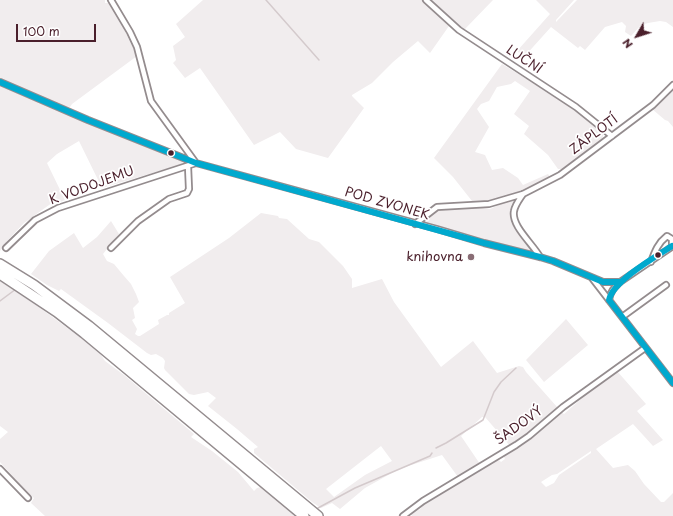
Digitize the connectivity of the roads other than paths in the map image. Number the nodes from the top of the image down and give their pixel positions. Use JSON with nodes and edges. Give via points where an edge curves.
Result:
{"nodes":[{"id":1,"x":111,"y":0,"type":"edge"},
{"id":2,"x":426,"y":0,"type":"edge"},
{"id":3,"x":0,"y":82,"type":"edge"},
{"id":4,"x":673,"y":85,"type":"edge"},
{"id":5,"x":612,"y":136,"type":"junction"},
{"id":6,"x":196,"y":163,"type":"junction"},
{"id":7,"x":188,"y":166,"type":"junction"},
{"id":8,"x":522,"y":194,"type":"junction"},
{"id":9,"x":415,"y":224,"type":"junction"},
{"id":10,"x":673,"y":246,"type":"edge"},
{"id":11,"x":6,"y":248,"type":"dead end"},
{"id":12,"x":111,"y":248,"type":"dead end"},
{"id":13,"x":540,"y":257,"type":"junction"},
{"id":14,"x":651,"y":262,"type":"junction"},
{"id":15,"x":0,"y":264,"type":"edge"},
{"id":16,"x":0,"y":274,"type":"edge"},
{"id":17,"x":591,"y":277,"type":"junction"},
{"id":18,"x":620,"y":282,"type":"junction"},
{"id":19,"x":666,"y":285,"type":"dead end"},
{"id":20,"x":609,"y":300,"type":"junction"},
{"id":21,"x":622,"y":317,"type":"junction"},
{"id":22,"x":645,"y":348,"type":"junction"},
{"id":23,"x":673,"y":383,"type":"edge"},
{"id":24,"x":0,"y":469,"type":"edge"},
{"id":25,"x":28,"y":498,"type":"dead end"},
{"id":26,"x":304,"y":516,"type":"edge"},
{"id":27,"x":318,"y":516,"type":"edge"},
{"id":28,"x":403,"y":516,"type":"edge"}],
"edges":[{"from":1,"to":6,"type":"street","via":[[137,47],[151,100]]},
{"from":2,"to":5,"type":"street","name":"LUČNÍ","via":[[459,30],[576,107]]},
{"from":3,"to":6,"type":"street","name":"POD ZVONEK"},
{"from":4,"to":5,"type":"street","name":"ZÁPLOTÍ","via":[[653,105]]},
{"from":5,"to":8,"type":"street","name":"ZÁPLOTÍ","via":[[560,175]]},
{"from":6,"to":7,"type":"street","name":"K VODOJEMU"},
{"from":6,"to":9,"type":"street","name":"POD ZVONEK"},
{"from":7,"to":11,"type":"street","name":"K VODOJEMU","via":[[58,208],[35,220]]},
{"from":7,"to":12,"type":"street","via":[[187,193],[169,199],[138,221]]},
{"from":8,"to":9,"type":"street","name":"ZÁPLOTÍ","via":[[489,204],[437,207]]},
{"from":8,"to":13,"type":"street","via":[[515,206],[514,218]]},
{"from":9,"to":13,"type":"street","name":"POD ZVONEK"},
{"from":10,"to":14,"type":"street"},
{"from":10,"to":14,"type":"street","via":[[672,239],[667,236],[655,250]]},
{"from":13,"to":17,"type":"street","name":"POD ZVONEK"},
{"from":14,"to":18,"type":"street"},
{"from":15,"to":27,"type":"highway","via":[[34,285],[89,326]]},
{"from":16,"to":26,"type":"highway","via":[[84,333]]},
{"from":17,"to":18,"type":"street","name":"POD ZVONEK","via":[[603,282]]},
{"from":17,"to":20,"type":"street"},
{"from":18,"to":20,"type":"street","via":[[609,295]]},
{"from":19,"to":21,"type":"street"},
{"from":20,"to":21,"type":"street"},
{"from":21,"to":22,"type":"street"},
{"from":22,"to":23,"type":"street"},
{"from":22,"to":28,"type":"street","name":"ŠADOVÝ","via":[[563,407],[529,436]]},
{"from":24,"to":25,"type":"street"}]}
